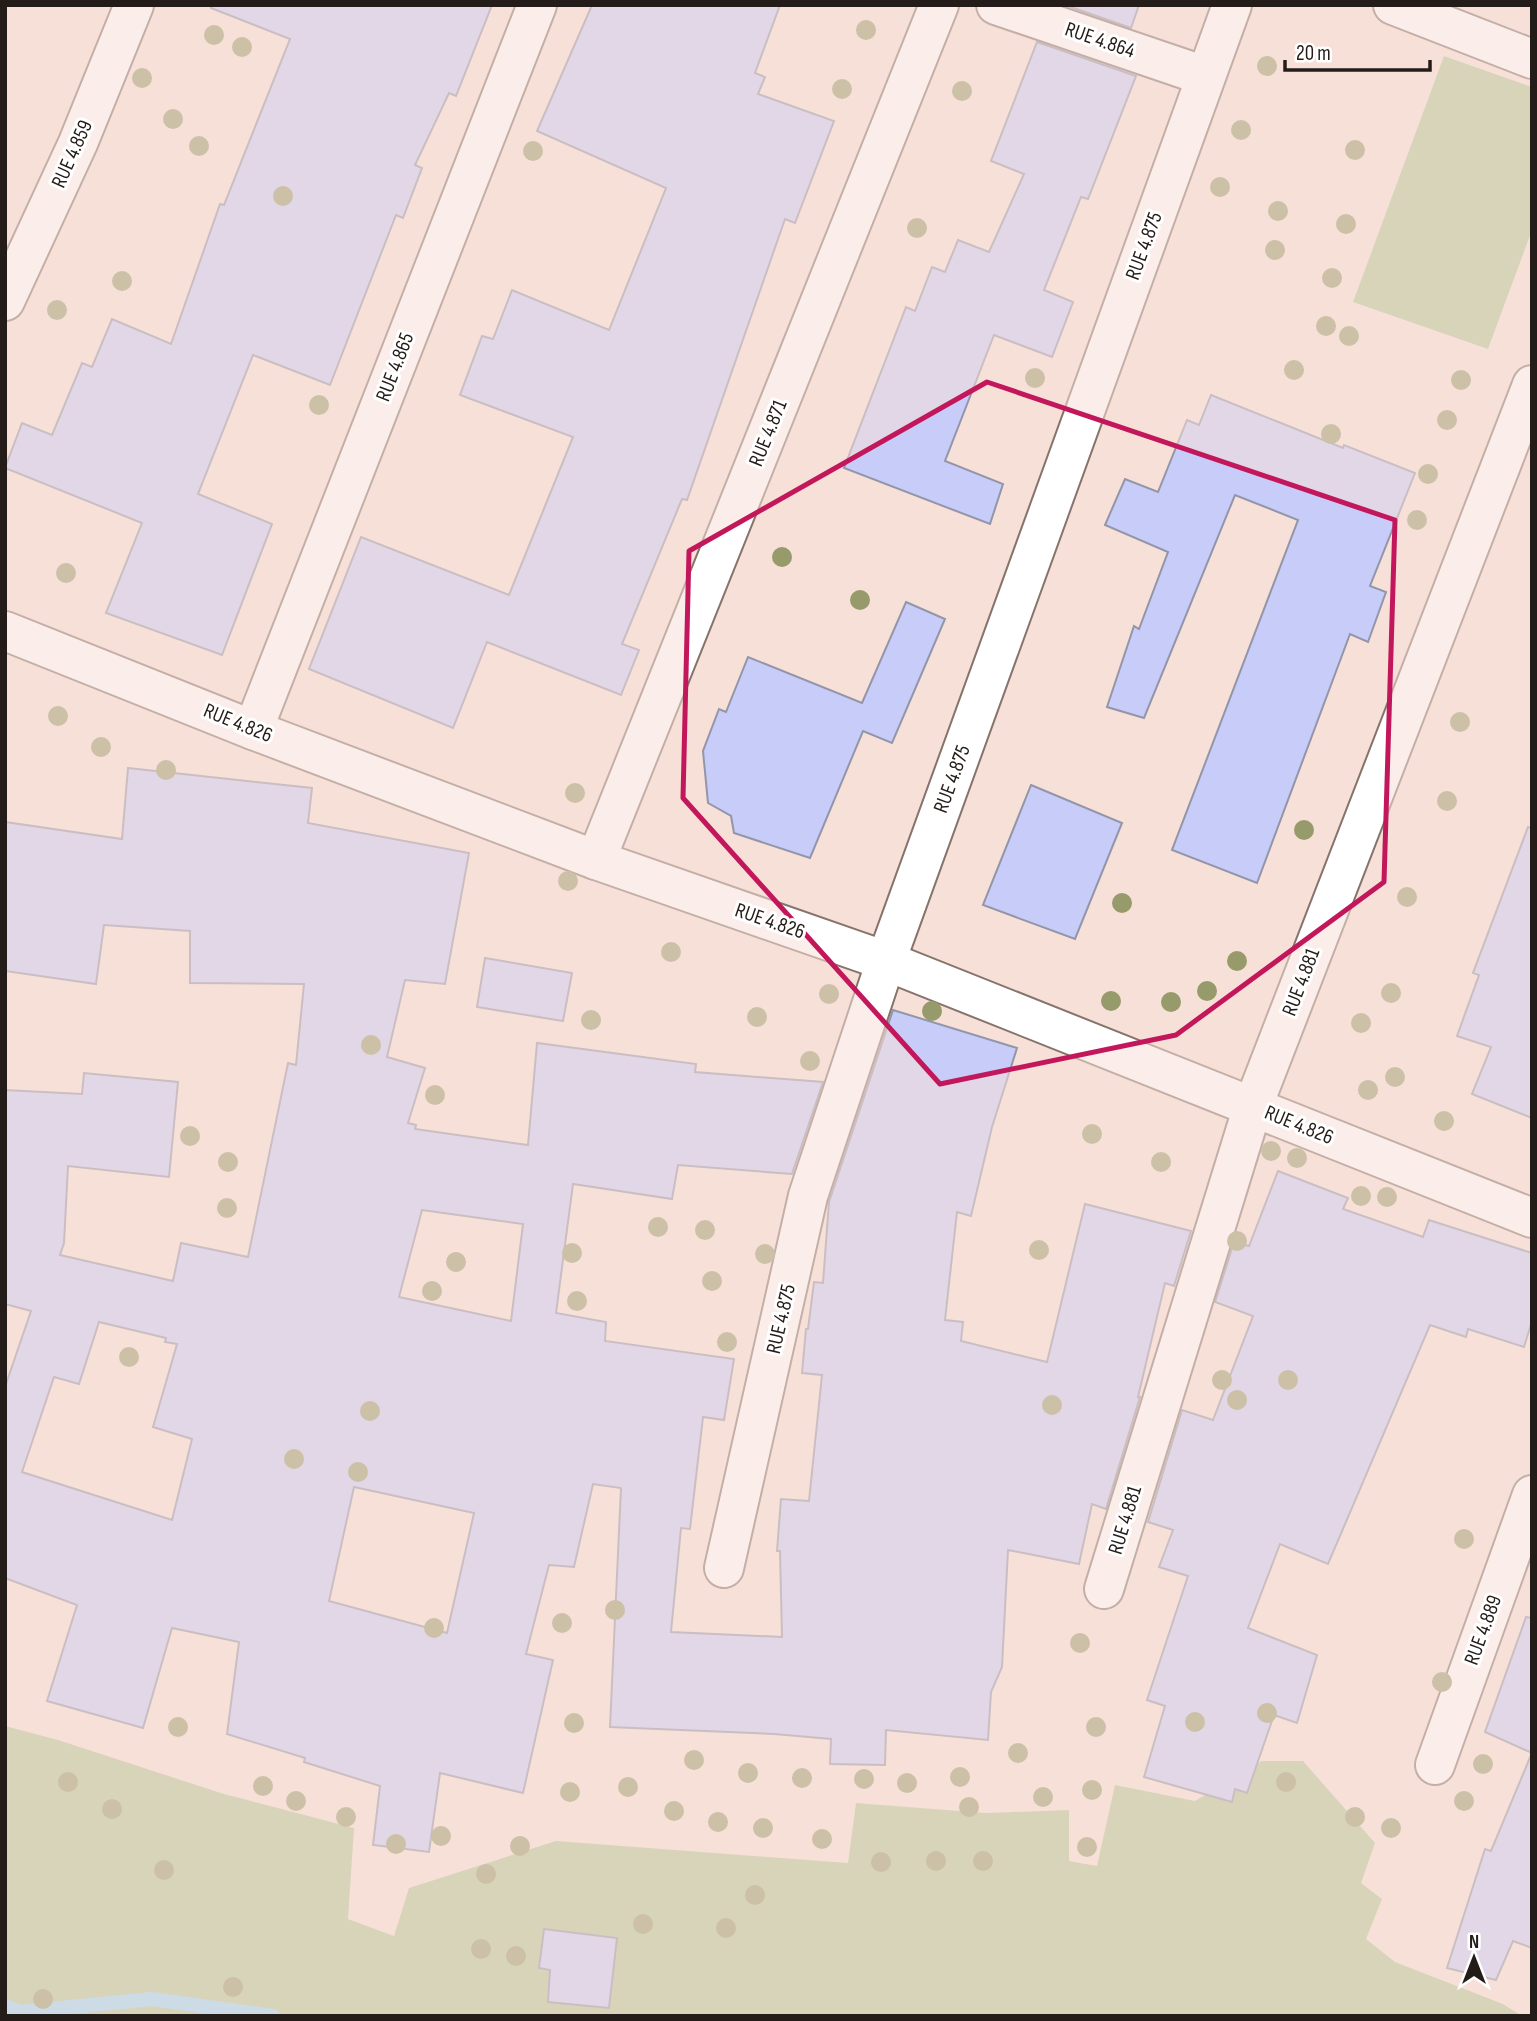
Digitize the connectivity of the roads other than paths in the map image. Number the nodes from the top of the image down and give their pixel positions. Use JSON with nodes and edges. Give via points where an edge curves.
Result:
{"nodes":[{"id":1,"x":134,"y":5,"type":"edge"},
{"id":2,"x":537,"y":5,"type":"edge"},
{"id":3,"x":939,"y":5,"type":"edge"},
{"id":4,"x":996,"y":5,"type":"edge"},
{"id":5,"x":1231,"y":5,"type":"edge"},
{"id":6,"x":1393,"y":5,"type":"edge"},
{"id":7,"x":1532,"y":58,"type":"edge"},
{"id":8,"x":1205,"y":76,"type":"junction"},
{"id":9,"x":5,"y":301,"type":"edge"},
{"id":10,"x":1532,"y":385,"type":"edge"},
{"id":11,"x":5,"y":631,"type":"edge"},
{"id":12,"x":253,"y":730,"type":"junction"},
{"id":13,"x":596,"y":860,"type":"junction"},
{"id":14,"x":886,"y":961,"type":"junction"},
{"id":15,"x":1253,"y":1106,"type":"junction"},
{"id":16,"x":1532,"y":1218,"type":"edge"},
{"id":17,"x":1532,"y":1495,"type":"edge"},
{"id":18,"x":724,"y":1568,"type":"dead end"},
{"id":19,"x":1104,"y":1589,"type":"dead end"},
{"id":20,"x":1435,"y":1765,"type":"dead end"}],
"edges":[{"from":1,"to":9,"type":"street","name":"RUE 4.859","via":[[78,143]]},
{"from":2,"to":12,"type":"street","name":"RUE 4.865"},
{"from":3,"to":13,"type":"street","name":"RUE 4.871"},
{"from":4,"to":8,"type":"street","name":"RUE 4.864"},
{"from":5,"to":8,"type":"street","name":"RUE 4.875"},
{"from":6,"to":7,"type":"street"},
{"from":8,"to":14,"type":"street","name":"RUE 4.875"},
{"from":10,"to":15,"type":"street","name":"RUE 4.881"},
{"from":11,"to":12,"type":"street","name":"RUE 4.826"},
{"from":12,"to":13,"type":"street","name":"RUE 4.826"},
{"from":13,"to":14,"type":"street","name":"RUE 4.826"},
{"from":14,"to":15,"type":"street","name":"RUE 4.826"},
{"from":14,"to":18,"type":"street","name":"RUE 4.875","via":[[808,1196]]},
{"from":15,"to":16,"type":"street","name":"RUE 4.826"},
{"from":15,"to":19,"type":"street","name":"RUE 4.881"},
{"from":17,"to":20,"type":"street","name":"RUE 4.889"}]}
